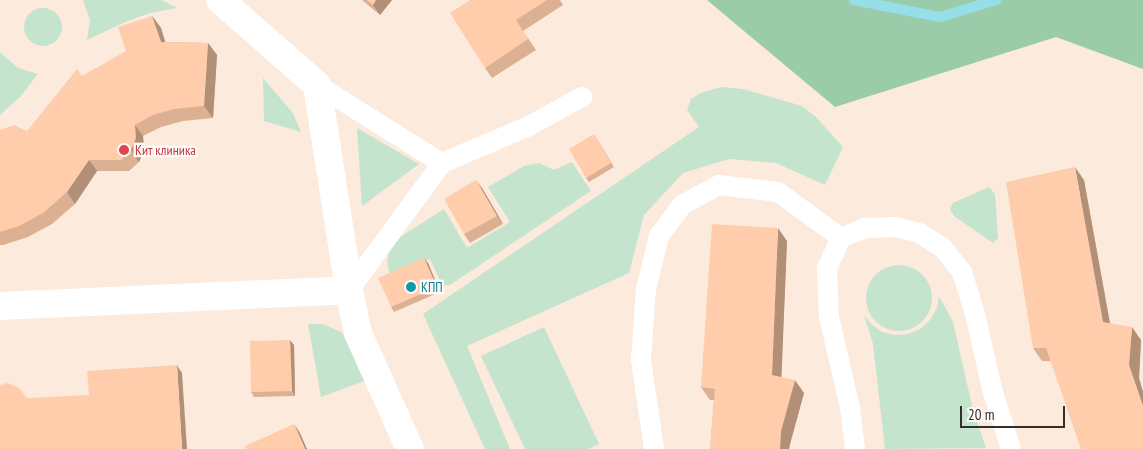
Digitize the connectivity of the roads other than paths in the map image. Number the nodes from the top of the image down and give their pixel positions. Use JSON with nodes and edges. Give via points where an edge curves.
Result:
{"nodes":[{"id":1,"x":220,"y":0,"type":"edge"},
{"id":2,"x":317,"y":85,"type":"junction"},
{"id":3,"x":582,"y":97,"type":"dead end"},
{"id":4,"x":442,"y":163,"type":"junction"},
{"id":5,"x":842,"y":238,"type":"junction"},
{"id":6,"x":349,"y":290,"type":"junction"},
{"id":7,"x":0,"y":306,"type":"edge"},
{"id":8,"x":410,"y":449,"type":"edge"},
{"id":9,"x":654,"y":449,"type":"edge"},
{"id":10,"x":855,"y":449,"type":"edge"},
{"id":11,"x":1011,"y":449,"type":"edge"}],
"edges":[{"from":1,"to":2,"type":"street"},
{"from":2,"to":4,"type":"lane"},
{"from":2,"to":6,"type":"street"},
{"from":3,"to":4,"type":"lane","via":[[527,126]]},
{"from":4,"to":6,"type":"lane"},
{"from":5,"to":9,"type":"lane","via":[[778,192],[719,185],[682,205],[659,236],[646,289],[641,360]]},
{"from":5,"to":10,"type":"lane","via":[[827,268],[829,317],[850,408]]},
{"from":5,"to":11,"type":"lane","via":[[864,228],[894,227],[919,233],[943,248],[962,272]]},
{"from":6,"to":7,"type":"street"},
{"from":6,"to":8,"type":"street","via":[[358,333]]}]}
